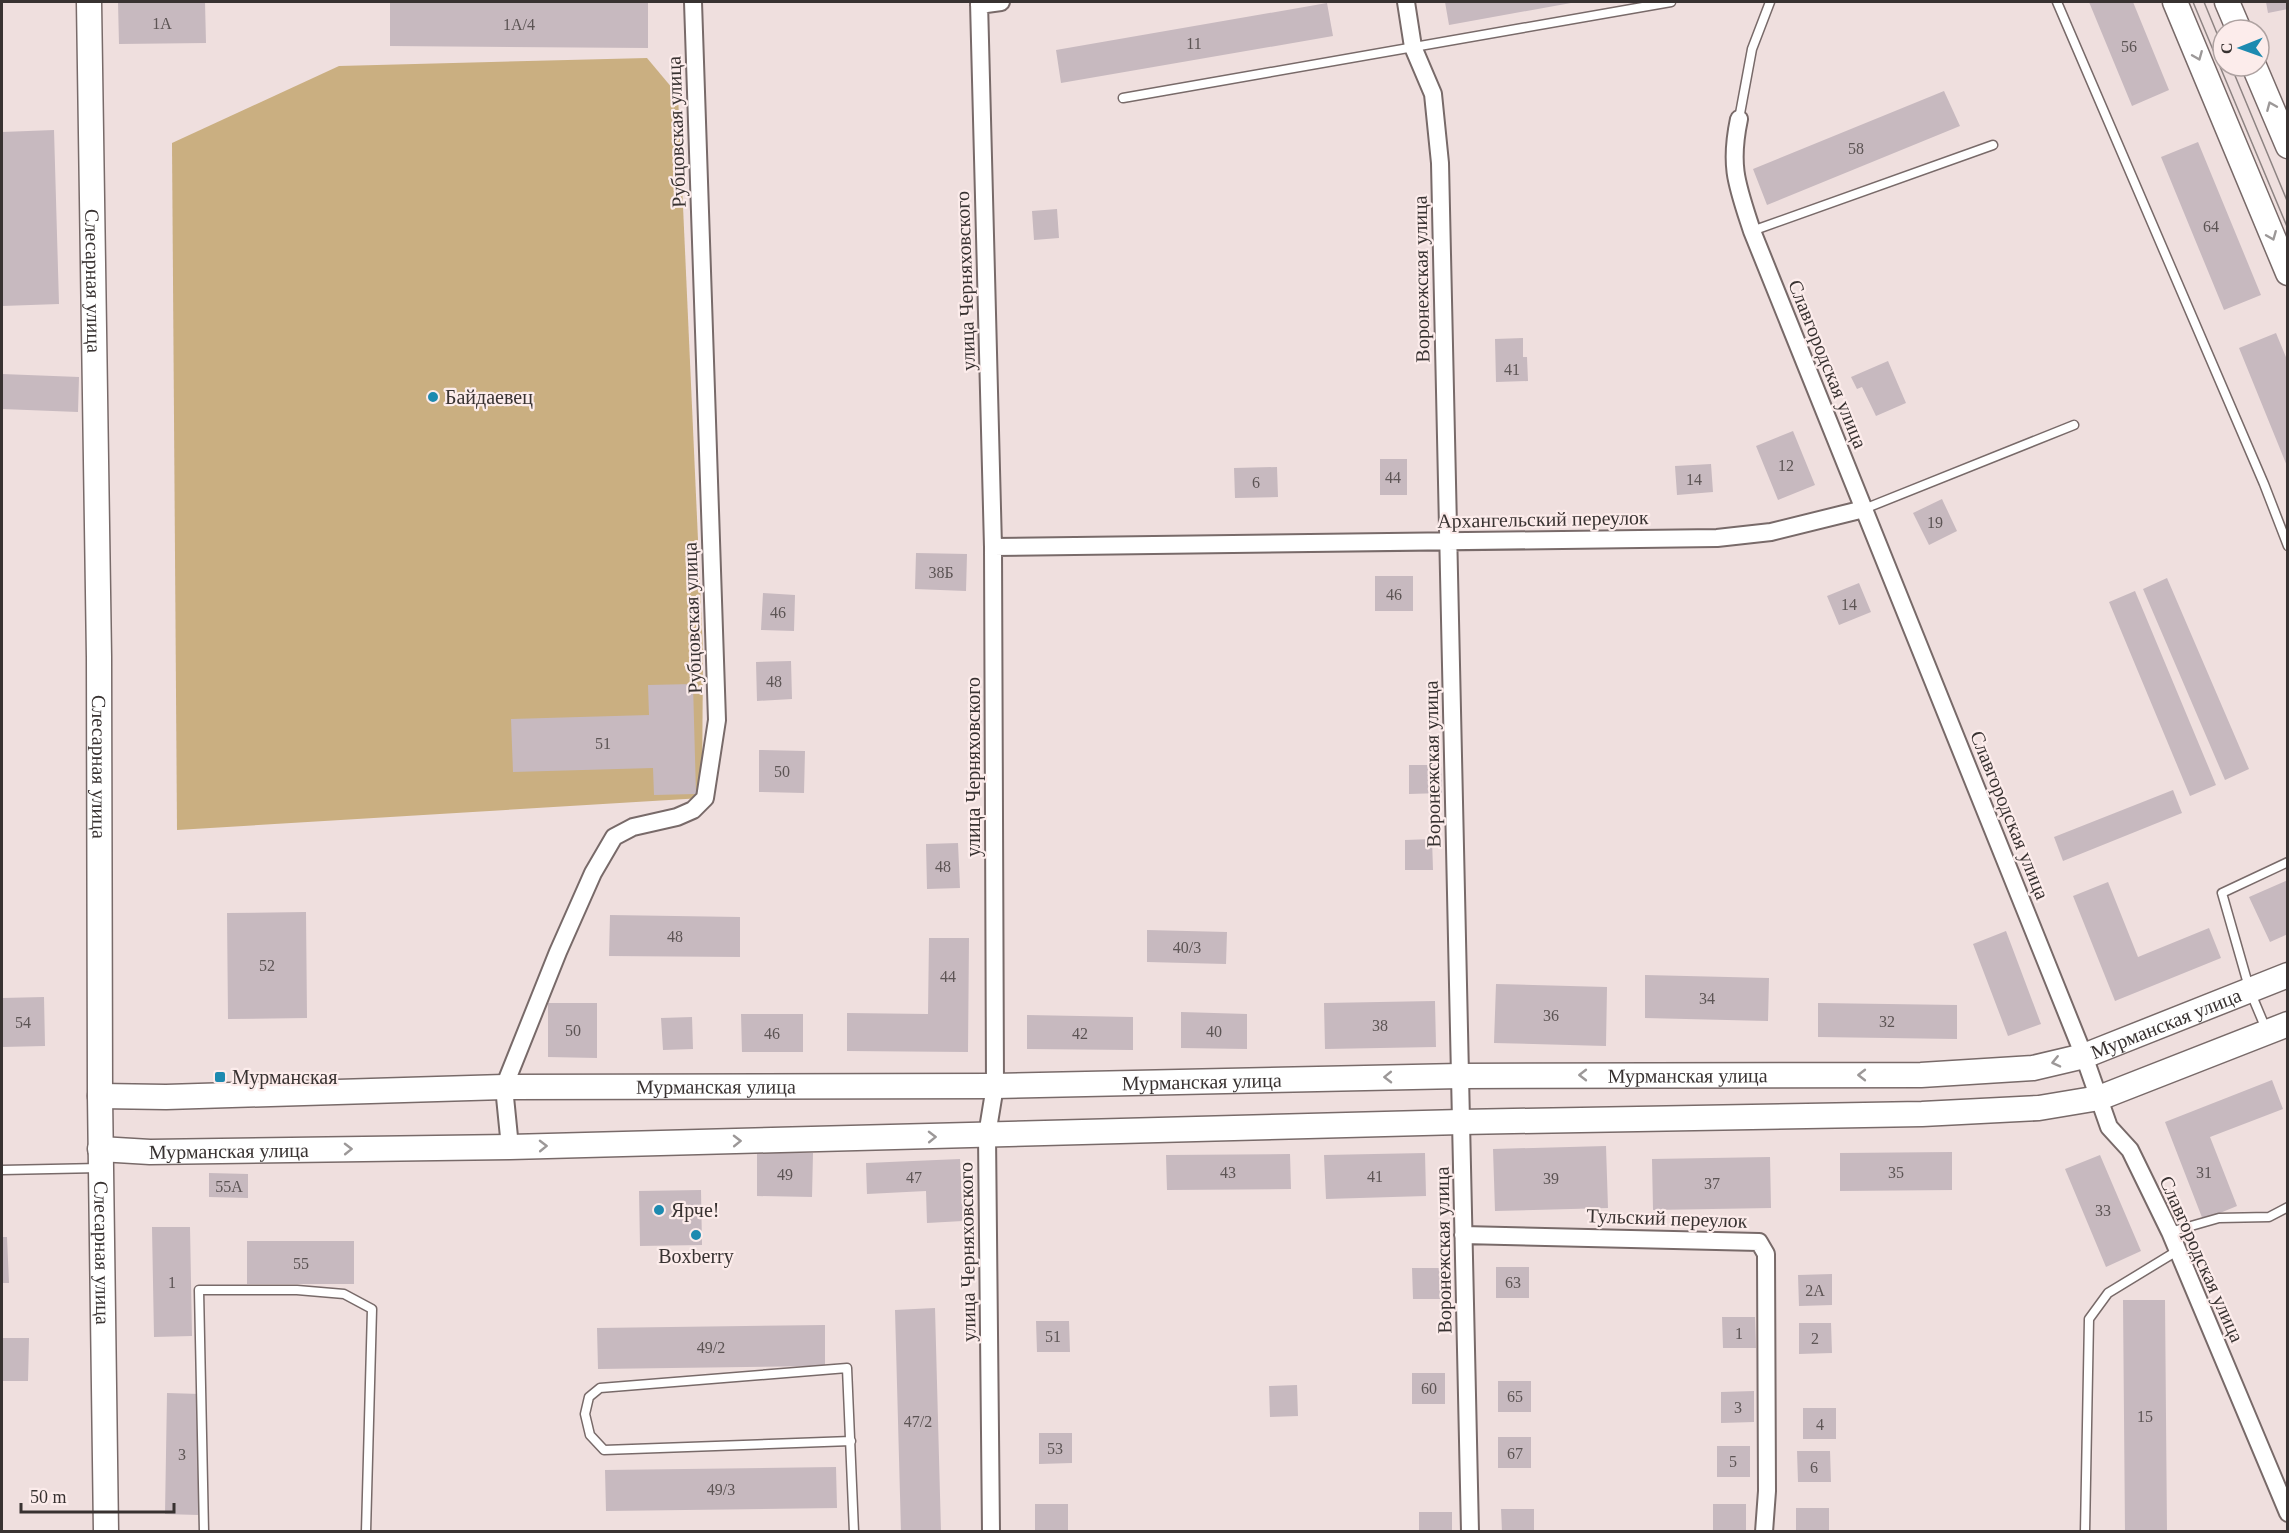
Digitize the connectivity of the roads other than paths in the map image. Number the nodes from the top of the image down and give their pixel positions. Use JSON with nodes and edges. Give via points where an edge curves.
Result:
{"nodes":[{"id":1,"x":89,"y":2,"type":"edge"},
{"id":2,"x":693,"y":2,"type":"edge"},
{"id":3,"x":1001,"y":2,"type":"edge"},
{"id":4,"x":1406,"y":2,"type":"edge"},
{"id":5,"x":1671,"y":2,"type":"edge"},
{"id":6,"x":1770,"y":2,"type":"edge"},
{"id":7,"x":2057,"y":2,"type":"edge"},
{"id":8,"x":2175,"y":2,"type":"edge"},
{"id":9,"x":2227,"y":2,"type":"edge"},
{"id":10,"x":979,"y":3,"type":"edge"},
{"id":11,"x":2234,"y":18,"type":"edge"},
{"id":12,"x":1413,"y":47,"type":"junction"},
{"id":13,"x":2259,"y":78,"type":"edge"},
{"id":14,"x":1123,"y":98,"type":"dead end"},
{"id":15,"x":1739,"y":119,"type":"joint"},
{"id":16,"x":1993,"y":145,"type":"dead end"},
{"id":17,"x":2288,"y":146,"type":"edge"},
{"id":18,"x":1752,"y":231,"type":"junction"},
{"id":19,"x":2288,"y":273,"type":"edge"},
{"id":20,"x":2074,"y":425,"type":"dead end"},
{"id":21,"x":1864,"y":509,"type":"junction"},
{"id":22,"x":1448,"y":541,"type":"junction"},
{"id":23,"x":2287,"y":544,"type":"edge"},
{"id":24,"x":993,"y":547,"type":"junction"},
{"id":25,"x":2288,"y":862,"type":"edge"},
{"id":26,"x":2288,"y":975,"type":"edge"},
{"id":27,"x":2250,"y":991,"type":"junction"},
{"id":28,"x":2277,"y":1028,"type":"edge"},
{"id":29,"x":2084,"y":1056,"type":"junction"},
{"id":30,"x":1460,"y":1076,"type":"junction"},
{"id":31,"x":995,"y":1086,"type":"junction"},
{"id":32,"x":504,"y":1087,"type":"junction"},
{"id":33,"x":100,"y":1096,"type":"junction"},
{"id":34,"x":2100,"y":1098,"type":"junction"},
{"id":35,"x":1461,"y":1122,"type":"junction"},
{"id":36,"x":987,"y":1135,"type":"junction"},
{"id":37,"x":510,"y":1147,"type":"junction"},
{"id":38,"x":100,"y":1158,"type":"junction"},
{"id":39,"x":2,"y":1170,"type":"edge"},
{"id":40,"x":2288,"y":1207,"type":"edge"},
{"id":41,"x":2170,"y":1232,"type":"junction"},
{"id":42,"x":1463,"y":1235,"type":"junction"},
{"id":43,"x":2177,"y":1251,"type":"junction"},
{"id":44,"x":851,"y":1441,"type":"junction"},
{"id":45,"x":2288,"y":1513,"type":"edge"},
{"id":46,"x":106,"y":1532,"type":"edge"},
{"id":47,"x":204,"y":1532,"type":"edge"},
{"id":48,"x":366,"y":1532,"type":"edge"},
{"id":49,"x":854,"y":1532,"type":"edge"},
{"id":50,"x":991,"y":1532,"type":"edge"},
{"id":51,"x":1470,"y":1532,"type":"edge"},
{"id":52,"x":1764,"y":1532,"type":"edge"},
{"id":53,"x":2085,"y":1532,"type":"edge"}],
"edges":[{"from":1,"to":33,"type":"main road","name":"Слесарная улица","via":[[99,657]]},
{"from":2,"to":32,"type":"street","name":"Рубцовская улица","via":[[717,720],[705,798],[693,810],[677,817],[633,827],[614,837],[567,932]]},
{"from":3,"to":10,"type":"street"},
{"from":4,"to":12,"type":"street","name":"Воронежская улица"},
{"from":5,"to":12,"type":"lane"},
{"from":6,"to":15,"type":"lane","via":[[1752,49]]},
{"from":7,"to":23,"type":"lane"},
{"from":8,"to":19,"type":"main road","one_way":true},
{"from":9,"to":11,"type":"main road"},
{"from":10,"to":24,"type":"street","name":"улица Черняховского"},
{"from":12,"to":14,"type":"lane"},
{"from":12,"to":22,"type":"street","name":"Воронежская улица","via":[[1433,94],[1440,163]]},
{"from":17,"to":13,"type":"main road","one_way":true},
{"from":15,"to":18,"type":"street","name":"Славгородская улица","via":[[1734,146],[1735,178]]},
{"from":16,"to":18,"type":"lane"},
{"from":18,"to":21,"type":"street","name":"Славгородская улица"},
{"from":20,"to":21,"type":"lane","name":"Архангельский переулок"},
{"from":21,"to":22,"type":"street","name":"Архангельский переулок","via":[[1771,532],[1717,538]]},
{"from":21,"to":29,"type":"street","name":"Славгородская улица"},
{"from":22,"to":24,"type":"street","name":"Архангельский переулок"},
{"from":22,"to":30,"type":"street","name":"Воронежская улица"},
{"from":24,"to":31,"type":"street","name":"улица Черняховского"},
{"from":25,"to":27,"type":"lane","via":[[2222,892]]},
{"from":26,"to":27,"type":"main road","name":"Мурманская улица"},
{"from":27,"to":28,"type":"lane"},
{"from":27,"to":29,"type":"main road","name":"Мурманская улица"},
{"from":28,"to":34,"type":"main road","name":"Мурманская улица"},
{"from":29,"to":30,"type":"main road","name":"Мурманская улица","one_way":true,"via":[[2033,1068],[1920,1075]]},
{"from":29,"to":34,"type":"street","name":"Славгородская улица"},
{"from":30,"to":31,"type":"main road","name":"Мурманская улица","one_way":true},
{"from":30,"to":35,"type":"street","name":"Воронежская улица"},
{"from":31,"to":32,"type":"main road","name":"Мурманская улица"},
{"from":31,"to":36,"type":"street","name":"улица Черняховского"},
{"from":32,"to":33,"type":"main road","name":"Мурманская улица"},
{"from":32,"to":37,"type":"street","name":"Рубцовская улица"},
{"from":33,"to":38,"type":"main road","name":"Слесарная улица"},
{"from":34,"to":35,"type":"main road","name":"Мурманская улица","via":[[2039,1108],[1922,1113]]},
{"from":34,"to":41,"type":"street","name":"Славгородская улица","via":[[2109,1126],[2130,1150]]},
{"from":35,"to":36,"type":"main road","name":"Мурманская улица"},
{"from":35,"to":42,"type":"street","name":"Воронежская улица"},
{"from":37,"to":36,"type":"main road","name":"Мурманская улица","one_way":true},
{"from":36,"to":50,"type":"street","name":"улица Черняховского"},
{"from":38,"to":37,"type":"main road","name":"Мурманская улица","one_way":true,"via":[[150,1152]]},
{"from":38,"to":39,"type":"lane"},
{"from":38,"to":46,"type":"main road","name":"Слесарная улица"},
{"from":40,"to":41,"type":"lane","via":[[2269,1217],[2219,1218]]},
{"from":41,"to":43,"type":"street","name":"Славгородская улица"},
{"from":42,"to":51,"type":"street","name":"Воронежская улица"},
{"from":42,"to":52,"type":"street","name":"Тульский переулок","via":[[1759,1242],[1766,1254]]},
{"from":43,"to":45,"type":"street","name":"Славгородская улица"},
{"from":43,"to":53,"type":"lane","via":[[2108,1293],[2089,1319]]},
{"from":44,"to":44,"type":"lane","via":[[847,1368],[600,1388],[589,1397],[585,1414],[590,1435],[604,1450]]},
{"from":44,"to":49,"type":"lane"},
{"from":47,"to":48,"type":"lane","via":[[199,1290],[344,1294],[372,1309]]}]}
